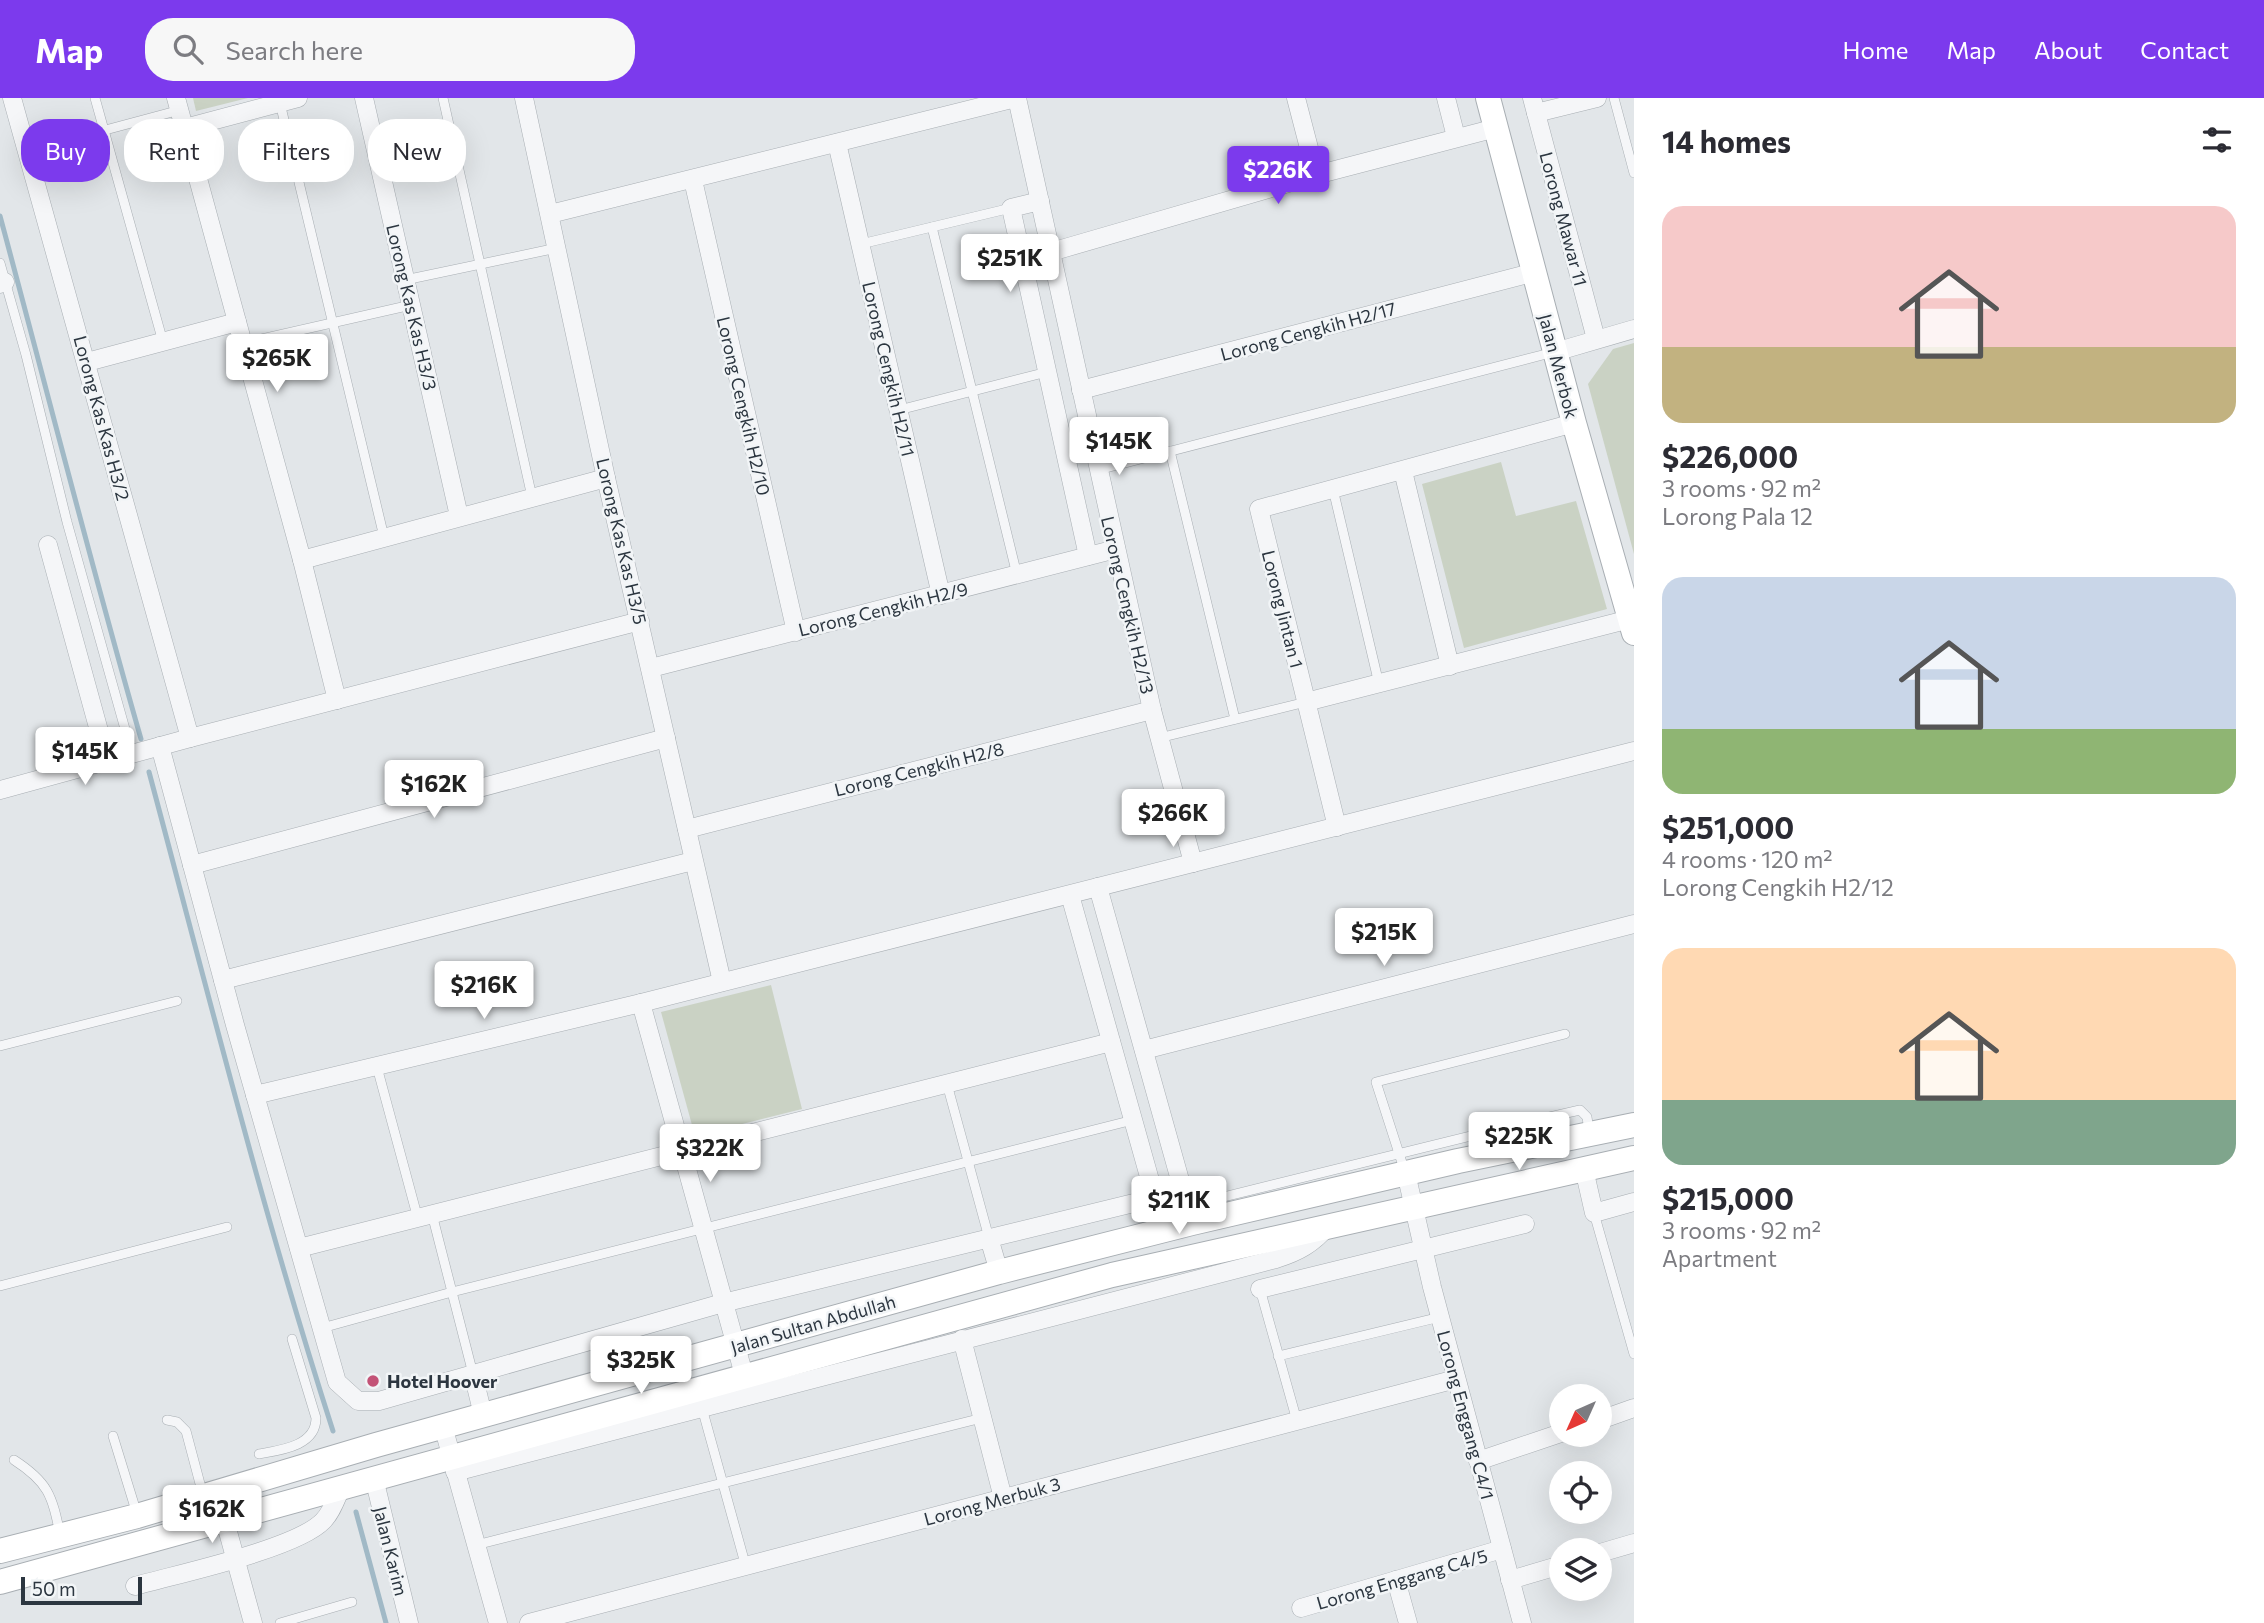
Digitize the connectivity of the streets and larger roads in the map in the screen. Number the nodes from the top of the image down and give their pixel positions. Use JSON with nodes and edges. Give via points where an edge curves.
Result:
{"nodes":[{"id":1,"x":12,"y":98,"type":"edge"},
{"id":2,"x":298,"y":98,"type":"edge"},
{"id":3,"x":364,"y":98,"type":"edge"},
{"id":4,"x":524,"y":98,"type":"edge"},
{"id":5,"x":1017,"y":98,"type":"edge"},
{"id":6,"x":1296,"y":98,"type":"edge"},
{"id":7,"x":1446,"y":98,"type":"edge"},
{"id":8,"x":1488,"y":98,"type":"edge"},
{"id":9,"x":1597,"y":98,"type":"edge"},
{"id":10,"x":1534,"y":105,"type":"edge"},
{"id":11,"x":181,"y":112,"type":"edge"},
{"id":12,"x":1496,"y":128,"type":"junction"},
{"id":13,"x":1457,"y":138,"type":"junction"},
{"id":14,"x":837,"y":143,"type":"junction"},
{"id":15,"x":1316,"y":175,"type":"junction"},
{"id":16,"x":693,"y":180,"type":"junction"},
{"id":17,"x":1040,"y":201,"type":"junction"},
{"id":18,"x":550,"y":214,"type":"junction"},
{"id":19,"x":1051,"y":252,"type":"junction"},
{"id":20,"x":1535,"y":272,"type":"junction"},
{"id":21,"x":237,"y":322,"type":"junction"},
{"id":22,"x":1634,"y":329,"type":"edge"},
{"id":23,"x":1595,"y":339,"type":"junction"},
{"id":24,"x":1555,"y":352,"type":"junction"},
{"id":25,"x":87,"y":362,"type":"junction"},
{"id":26,"x":1075,"y":366,"type":"junction"},
{"id":27,"x":1047,"y":372,"type":"junction"},
{"id":28,"x":1080,"y":390,"type":"junction"},
{"id":29,"x":1574,"y":423,"type":"junction"},
{"id":30,"x":1403,"y":471,"type":"junction"},
{"id":31,"x":606,"y":478,"type":"junction"},
{"id":32,"x":459,"y":516,"type":"junction"},
{"id":33,"x":48,"y":545,"type":"dead end"},
{"id":34,"x":1116,"y":549,"type":"junction"},
{"id":35,"x":1088,"y":556,"type":"junction"},
{"id":36,"x":302,"y":560,"type":"junction"},
{"id":37,"x":941,"y":595,"type":"junction"},
{"id":38,"x":640,"y":621,"type":"junction"},
{"id":39,"x":1632,"y":626,"type":"edge"},
{"id":40,"x":796,"y":632,"type":"junction"},
{"id":41,"x":1450,"y":666,"type":"junction"},
{"id":42,"x":651,"y":668,"type":"junction"},
{"id":43,"x":337,"y":700,"type":"junction"},
{"id":44,"x":1306,"y":702,"type":"junction"},
{"id":45,"x":1152,"y":710,"type":"junction"},
{"id":46,"x":190,"y":738,"type":"junction"},
{"id":47,"x":666,"y":738,"type":"junction"},
{"id":48,"x":160,"y":746,"type":"junction"},
{"id":49,"x":1634,"y":751,"type":"edge"},
{"id":50,"x":107,"y":760,"type":"junction"},
{"id":51,"x":0,"y":790,"type":"edge"},
{"id":52,"x":1337,"y":827,"type":"junction"},
{"id":53,"x":687,"y":829,"type":"junction"},
{"id":54,"x":693,"y":861,"type":"junction"},
{"id":55,"x":1193,"y":863,"type":"junction"},
{"id":56,"x":192,"y":865,"type":"junction"},
{"id":57,"x":1098,"y":887,"type":"junction"},
{"id":58,"x":1070,"y":895,"type":"junction"},
{"id":59,"x":1634,"y":924,"type":"edge"},
{"id":60,"x":223,"y":980,"type":"junction"},
{"id":61,"x":722,"y":982,"type":"junction"},
{"id":62,"x":641,"y":1003,"type":"junction"},
{"id":63,"x":1111,"y":1042,"type":"junction"},
{"id":64,"x":1144,"y":1050,"type":"junction"},
{"id":65,"x":255,"y":1095,"type":"junction"},
{"id":66,"x":1634,"y":1125,"type":"edge"},
{"id":67,"x":682,"y":1152,"type":"junction"},
{"id":68,"x":1634,"y":1158,"type":"edge"},
{"id":69,"x":1403,"y":1163,"type":"junction"},
{"id":70,"x":1584,"y":1169,"type":"junction"},
{"id":71,"x":1155,"y":1198,"type":"junction"},
{"id":72,"x":1634,"y":1202,"type":"edge"},
{"id":73,"x":1187,"y":1207,"type":"junction"},
{"id":74,"x":1413,"y":1207,"type":"junction"},
{"id":75,"x":1525,"y":1224,"type":"dead end"},
{"id":76,"x":1328,"y":1226,"type":"junction"},
{"id":77,"x":989,"y":1238,"type":"junction"},
{"id":78,"x":299,"y":1248,"type":"junction"},
{"id":79,"x":1423,"y":1250,"type":"junction"},
{"id":80,"x":999,"y":1272,"type":"junction"},
{"id":81,"x":1260,"y":1289,"type":"road end"},
{"id":82,"x":723,"y":1303,"type":"junction"},
{"id":83,"x":962,"y":1339,"type":"junction"},
{"id":84,"x":735,"y":1346,"type":"junction"},
{"id":85,"x":472,"y":1374,"type":"junction"},
{"id":86,"x":744,"y":1375,"type":"junction"},
{"id":87,"x":1457,"y":1379,"type":"junction"},
{"id":88,"x":1634,"y":1408,"type":"edge"},
{"id":89,"x":483,"y":1415,"type":"junction"},
{"id":90,"x":1612,"y":1416,"type":"edge"},
{"id":91,"x":443,"y":1426,"type":"junction"},
{"id":92,"x":1549,"y":1437,"type":"edge"},
{"id":93,"x":1478,"y":1461,"type":"junction"},
{"id":94,"x":453,"y":1464,"type":"junction"},
{"id":95,"x":268,"y":1465,"type":"junction"},
{"id":96,"x":373,"y":1478,"type":"junction"},
{"id":97,"x":341,"y":1488,"type":"junction"},
{"id":98,"x":1003,"y":1498,"type":"junction"},
{"id":99,"x":174,"y":1505,"type":"junction"},
{"id":100,"x":225,"y":1521,"type":"junction"},
{"id":101,"x":1634,"y":1543,"type":"edge"},
{"id":102,"x":1502,"y":1549,"type":"junction"},
{"id":103,"x":1612,"y":1549,"type":"edge"},
{"id":104,"x":0,"y":1550,"type":"edge"},
{"id":105,"x":235,"y":1558,"type":"junction"},
{"id":106,"x":1549,"y":1569,"type":"edge"},
{"id":107,"x":1396,"y":1580,"type":"junction"},
{"id":108,"x":1510,"y":1580,"type":"junction"},
{"id":109,"x":0,"y":1582,"type":"edge"},
{"id":110,"x":135,"y":1586,"type":"dead end"},
{"id":111,"x":1301,"y":1608,"type":"dead end"},
{"id":112,"x":253,"y":1623,"type":"edge"},
{"id":113,"x":409,"y":1623,"type":"edge"},
{"id":114,"x":498,"y":1623,"type":"edge"},
{"id":115,"x":528,"y":1623,"type":"edge"},
{"id":116,"x":1408,"y":1623,"type":"edge"},
{"id":117,"x":1522,"y":1623,"type":"edge"}],
"edges":[{"from":1,"to":25,"type":"street","name":"Lorong Kas Kas H3/2"},
{"from":2,"to":11,"type":"street"},
{"from":3,"to":32,"type":"street","name":"Lorong Kas Kas H3/3"},
{"from":4,"to":18,"type":"street","name":"Lorong Kas Kas H3/5"},
{"from":5,"to":14,"type":"street"},
{"from":5,"to":17,"type":"street","name":"Lorong Cengkih H2/13"},
{"from":6,"to":15,"type":"street"},
{"from":7,"to":13,"type":"street"},
{"from":8,"to":12,"type":"main road","name":"Jalan Merbok"},
{"from":9,"to":10,"type":"street"},
{"from":10,"to":23,"type":"street","name":"Lorong Mawar 11"},
{"from":11,"to":21,"type":"street"},
{"from":12,"to":13,"type":"street"},
{"from":12,"to":20,"type":"main road","name":"Jalan Merbok"},
{"from":13,"to":15,"type":"street"},
{"from":14,"to":16,"type":"street"},
{"from":14,"to":37,"type":"street","name":"Lorong Cengkih H2/11"},
{"from":15,"to":19,"type":"street"},
{"from":16,"to":18,"type":"street"},
{"from":16,"to":40,"type":"street","name":"Lorong Cengkih H2/10"},
{"from":17,"to":19,"type":"street","name":"Lorong Cengkih H2/13"},
{"from":17,"to":27,"type":"street","via":[[1010,208]]},
{"from":18,"to":31,"type":"street","name":"Lorong Kas Kas H3/5"},
{"from":19,"to":26,"type":"street","name":"Lorong Cengkih H2/13"},
{"from":20,"to":24,"type":"main road","name":"Jalan Merbok"},
{"from":20,"to":28,"type":"street","name":"Lorong Cengkih H2/17"},
{"from":21,"to":25,"type":"street"},
{"from":21,"to":36,"type":"street"},
{"from":22,"to":23,"type":"street"},
{"from":23,"to":24,"type":"street"},
{"from":24,"to":29,"type":"main road","name":"Jalan Merbok"},
{"from":25,"to":46,"type":"street","name":"Lorong Kas Kas H3/2"},
{"from":26,"to":27,"type":"street"},
{"from":26,"to":28,"type":"street","name":"Lorong Cengkih H2/13"},
{"from":27,"to":35,"type":"street"},
{"from":28,"to":34,"type":"street","name":"Lorong Cengkih H2/13"},
{"from":29,"to":30,"type":"street","name":"Lorong Jintan 1"},
{"from":29,"to":39,"type":"main road","name":"Jalan Merbok"},
{"from":30,"to":41,"type":"street"},
{"from":30,"to":44,"type":"street","name":"Lorong Jintan 1","via":[[1259,509]]},
{"from":31,"to":32,"type":"street"},
{"from":31,"to":38,"type":"street","name":"Lorong Kas Kas H3/5"},
{"from":32,"to":36,"type":"street"},
{"from":33,"to":50,"type":"street"},
{"from":34,"to":35,"type":"street","name":"Lorong Cengkih H2/9"},
{"from":34,"to":45,"type":"street","name":"Lorong Cengkih H2/13"},
{"from":35,"to":37,"type":"street","name":"Lorong Cengkih H2/9"},
{"from":36,"to":43,"type":"street"},
{"from":37,"to":40,"type":"street","name":"Lorong Cengkih H2/9"},
{"from":38,"to":42,"type":"street","name":"Lorong Kas Kas H3/5"},
{"from":38,"to":43,"type":"street"},
{"from":39,"to":41,"type":"street"},
{"from":40,"to":42,"type":"street","name":"Lorong Cengkih H2/9"},
{"from":41,"to":44,"type":"street"},
{"from":42,"to":47,"type":"street","name":"Lorong Kas Kas H3/5"},
{"from":43,"to":46,"type":"street"},
{"from":44,"to":52,"type":"street"},
{"from":45,"to":53,"type":"street","name":"Lorong Cengkih H2/8"},
{"from":45,"to":55,"type":"street","name":"Lorong Cengkih H2/13"},
{"from":46,"to":48,"type":"street"},
{"from":47,"to":53,"type":"street","name":"Lorong Kas Kas H3/5"},
{"from":47,"to":56,"type":"street"},
{"from":48,"to":50,"type":"street"},
{"from":48,"to":56,"type":"street"},
{"from":49,"to":52,"type":"street"},
{"from":50,"to":51,"type":"street"},
{"from":52,"to":55,"type":"street"},
{"from":53,"to":54,"type":"street","name":"Lorong Kas Kas H3/5"},
{"from":54,"to":60,"type":"street"},
{"from":54,"to":61,"type":"street","name":"Lorong Kas Kas H3/5"},
{"from":55,"to":57,"type":"street"},
{"from":56,"to":60,"type":"street"},
{"from":57,"to":58,"type":"street"},
{"from":57,"to":64,"type":"street"},
{"from":58,"to":61,"type":"street"},
{"from":58,"to":63,"type":"street"},
{"from":59,"to":64,"type":"street"},
{"from":60,"to":65,"type":"street"},
{"from":61,"to":62,"type":"street"},
{"from":62,"to":65,"type":"street"},
{"from":62,"to":67,"type":"street"},
{"from":63,"to":67,"type":"street"},
{"from":63,"to":71,"type":"street"},
{"from":64,"to":73,"type":"street"},
{"from":65,"to":78,"type":"street"},
{"from":66,"to":69,"type":"main road","name":"Jalan Sultan Abdullah"},
{"from":67,"to":78,"type":"street"},
{"from":67,"to":82,"type":"street"},
{"from":68,"to":70,"type":"main road","name":"Jalan Sultan Abdullah"},
{"from":69,"to":73,"type":"main road","name":"Jalan Sultan Abdullah"},
{"from":69,"to":74,"type":"street","name":"Lorong Enggang C4/1"},
{"from":70,"to":72,"type":"street","via":[[1594,1213]]},
{"from":70,"to":74,"type":"main road","name":"Jalan Sultan Abdullah"},
{"from":71,"to":73,"type":"street"},
{"from":71,"to":77,"type":"street"},
{"from":73,"to":80,"type":"main road","name":"Jalan Sultan Abdullah"},
{"from":74,"to":76,"type":"main road","name":"Jalan Sultan Abdullah"},
{"from":74,"to":79,"type":"street","name":"Lorong Enggang C4/1"},
{"from":75,"to":79,"type":"street"},
{"from":76,"to":83,"type":"street","via":[[1300,1251],[1276,1259]]},
{"from":76,"to":86,"type":"main road","name":"Jalan Sultan Abdullah","via":[[1112,1275]]},
{"from":77,"to":80,"type":"street"},
{"from":77,"to":82,"type":"street"},
{"from":78,"to":85,"type":"street","via":[[337,1382],[358,1401],[379,1401]]},
{"from":79,"to":81,"type":"street"},
{"from":79,"to":87,"type":"street","name":"Lorong Enggang C4/1"},
{"from":80,"to":84,"type":"main road","name":"Jalan Sultan Abdullah"},
{"from":82,"to":84,"type":"street"},
{"from":82,"to":85,"type":"street"},
{"from":83,"to":94,"type":"street","via":[[702,1408]]},
{"from":83,"to":98,"type":"street"},
{"from":84,"to":86,"type":"street"},
{"from":84,"to":89,"type":"main road","name":"Jalan Sultan Abdullah"},
{"from":85,"to":89,"type":"street"},
{"from":86,"to":94,"type":"main road","name":"Jalan Sultan Abdullah"},
{"from":87,"to":93,"type":"street","name":"Lorong Enggang C4/1"},
{"from":87,"to":98,"type":"street","name":"Lorong Merbuk 3"},
{"from":88,"to":90,"type":"street"},
{"from":89,"to":91,"type":"main road","name":"Jalan Sultan Abdullah"},
{"from":91,"to":94,"type":"street"},
{"from":91,"to":95,"type":"main road","name":"Jalan Sultan Abdullah"},
{"from":92,"to":93,"type":"street"},
{"from":93,"to":102,"type":"street","name":"Lorong Enggang C4/1"},
{"from":94,"to":96,"type":"main road","name":"Jalan Sultan Abdullah"},
{"from":94,"to":114,"type":"street"},
{"from":95,"to":99,"type":"main road","name":"Jalan Sultan Abdullah","via":[[203,1497]]},
{"from":95,"to":100,"type":"main road"},
{"from":96,"to":97,"type":"main road","name":"Jalan Sultan Abdullah"},
{"from":96,"to":113,"type":"street","name":"Jalan Karim"},
{"from":97,"to":100,"type":"main road","name":"Jalan Sultan Abdullah"},
{"from":97,"to":105,"type":"street","via":[[332,1510],[306,1534]]},
{"from":98,"to":115,"type":"street","name":"Lorong Merbuk 3"},
{"from":99,"to":100,"type":"main road","via":[[209,1508]]},
{"from":99,"to":104,"type":"main road","name":"Jalan Sultan Abdullah"},
{"from":100,"to":105,"type":"street"},
{"from":100,"to":109,"type":"main road","name":"Jalan Sultan Abdullah"},
{"from":101,"to":103,"type":"street"},
{"from":102,"to":107,"type":"street","name":"Lorong Enggang C4/5"},
{"from":102,"to":108,"type":"street","name":"Lorong Enggang C4/1"},
{"from":105,"to":110,"type":"street"},
{"from":105,"to":112,"type":"street"},
{"from":106,"to":108,"type":"street"},
{"from":107,"to":111,"type":"street","name":"Lorong Enggang C4/5"},
{"from":107,"to":116,"type":"street"},
{"from":108,"to":117,"type":"street","name":"Lorong Enggang C4/1"}]}
